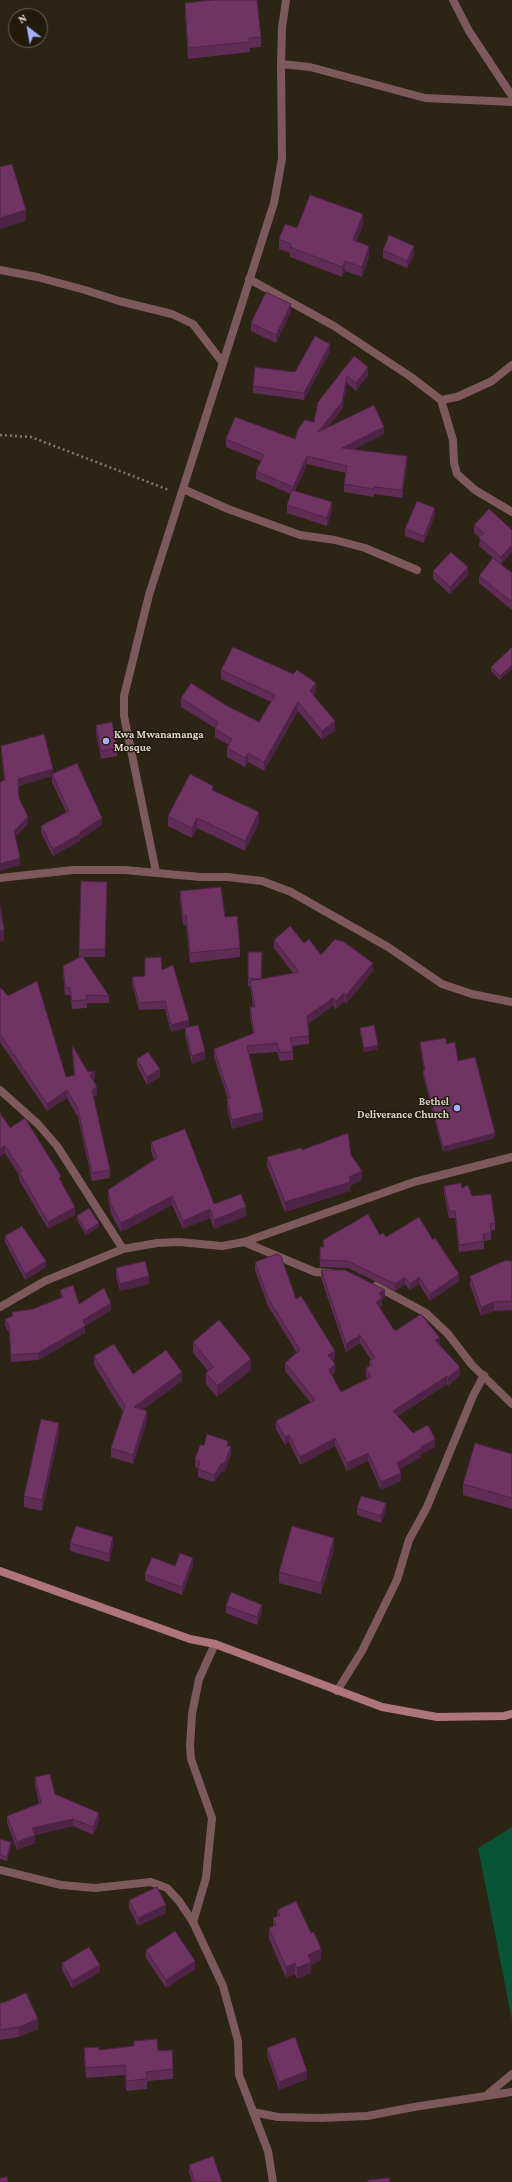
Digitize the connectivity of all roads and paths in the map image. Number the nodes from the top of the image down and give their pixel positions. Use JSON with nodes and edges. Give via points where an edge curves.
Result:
{"nodes":[{"id":1,"x":286,"y":0,"type":"edge"},
{"id":2,"x":453,"y":0,"type":"edge"},
{"id":3,"x":281,"y":64,"type":"junction"},
{"id":4,"x":512,"y":96,"type":"edge"},
{"id":5,"x":512,"y":102,"type":"edge"},
{"id":6,"x":0,"y":270,"type":"edge"},
{"id":7,"x":249,"y":279,"type":"junction"},
{"id":8,"x":223,"y":363,"type":"junction"},
{"id":9,"x":512,"y":365,"type":"edge"},
{"id":10,"x":442,"y":400,"type":"junction"},
{"id":11,"x":0,"y":435,"type":"edge"},
{"id":12,"x":182,"y":492,"type":"junction"},
{"id":13,"x":512,"y":512,"type":"edge"},
{"id":14,"x":417,"y":570,"type":"dead end"},
{"id":15,"x":156,"y":872,"type":"junction"},
{"id":16,"x":0,"y":878,"type":"edge"},
{"id":17,"x":512,"y":1002,"type":"edge"},
{"id":18,"x":0,"y":1090,"type":"edge"},
{"id":19,"x":512,"y":1157,"type":"edge"},
{"id":20,"x":244,"y":1242,"type":"junction"},
{"id":21,"x":123,"y":1249,"type":"junction"},
{"id":22,"x":341,"y":1273,"type":"edge"},
{"id":23,"x":370,"y":1283,"type":"edge"},
{"id":24,"x":0,"y":1307,"type":"edge"},
{"id":25,"x":484,"y":1375,"type":"junction"},
{"id":26,"x":512,"y":1404,"type":"edge"},
{"id":27,"x":0,"y":1571,"type":"edge"},
{"id":28,"x":215,"y":1644,"type":"junction"},
{"id":29,"x":337,"y":1691,"type":"junction"},
{"id":30,"x":512,"y":1714,"type":"edge"},
{"id":31,"x":0,"y":1870,"type":"edge"},
{"id":32,"x":193,"y":1922,"type":"junction"},
{"id":33,"x":512,"y":2074,"type":"edge"},
{"id":34,"x":512,"y":2092,"type":"edge"},
{"id":35,"x":485,"y":2096,"type":"junction"},
{"id":36,"x":253,"y":2112,"type":"junction"},
{"id":37,"x":273,"y":2182,"type":"edge"}],
"edges":[{"from":1,"to":3,"type":"street"},
{"from":2,"to":4,"type":"street","via":[[469,31]]},
{"from":3,"to":5,"type":"street","via":[[310,67],[425,98]]},
{"from":3,"to":7,"type":"street","via":[[282,158],[274,202]]},
{"from":6,"to":8,"type":"street","via":[[37,277],[172,314],[193,324]]},
{"from":7,"to":8,"type":"street"},
{"from":7,"to":10,"type":"street","via":[[334,326],[412,377]]},
{"from":8,"to":12,"type":"street"},
{"from":9,"to":10,"type":"street","via":[[492,381],[457,397]]},
{"from":10,"to":13,"type":"street","via":[[453,440],[457,474],[475,490]]},
{"from":11,"to":12,"type":"path","via":[[31,436]]},
{"from":12,"to":14,"type":"street","via":[[300,535],[366,548]]},
{"from":12,"to":15,"type":"street","via":[[149,594],[124,696],[124,716]]},
{"from":15,"to":16,"type":"street","via":[[73,870]]},
{"from":15,"to":17,"type":"street","via":[[262,882],[291,892],[388,947],[442,984],[472,994]]},
{"from":18,"to":21,"type":"street","via":[[38,1124],[56,1146]]},
{"from":19,"to":20,"type":"street","via":[[414,1182]]},
{"from":20,"to":21,"type":"street","via":[[222,1246],[179,1242],[157,1243]]},
{"from":20,"to":22,"type":"street","via":[[315,1272]]},
{"from":21,"to":24,"type":"street","via":[[46,1281]]},
{"from":23,"to":25,"type":"street","via":[[426,1313]]},
{"from":25,"to":26,"type":"street"},
{"from":25,"to":29,"type":"street","via":[[427,1507],[409,1540],[397,1580],[362,1652]]},
{"from":27,"to":28,"type":"street","via":[[190,1639]]},
{"from":28,"to":29,"type":"street"},
{"from":28,"to":32,"type":"street","via":[[199,1680],[192,1714],[191,1759],[212,1818],[206,1878]]},
{"from":29,"to":30,"type":"street","via":[[382,1707],[437,1717]]},
{"from":31,"to":32,"type":"street","via":[[61,1885],[95,1888],[151,1882],[167,1888]]},
{"from":32,"to":36,"type":"street","via":[[223,1986],[238,2041],[239,2075]]},
{"from":33,"to":35,"type":"street"},
{"from":34,"to":35,"type":"street"},
{"from":35,"to":36,"type":"street","via":[[367,2116],[278,2117]]},
{"from":36,"to":37,"type":"street","via":[[268,2150]]}]}
